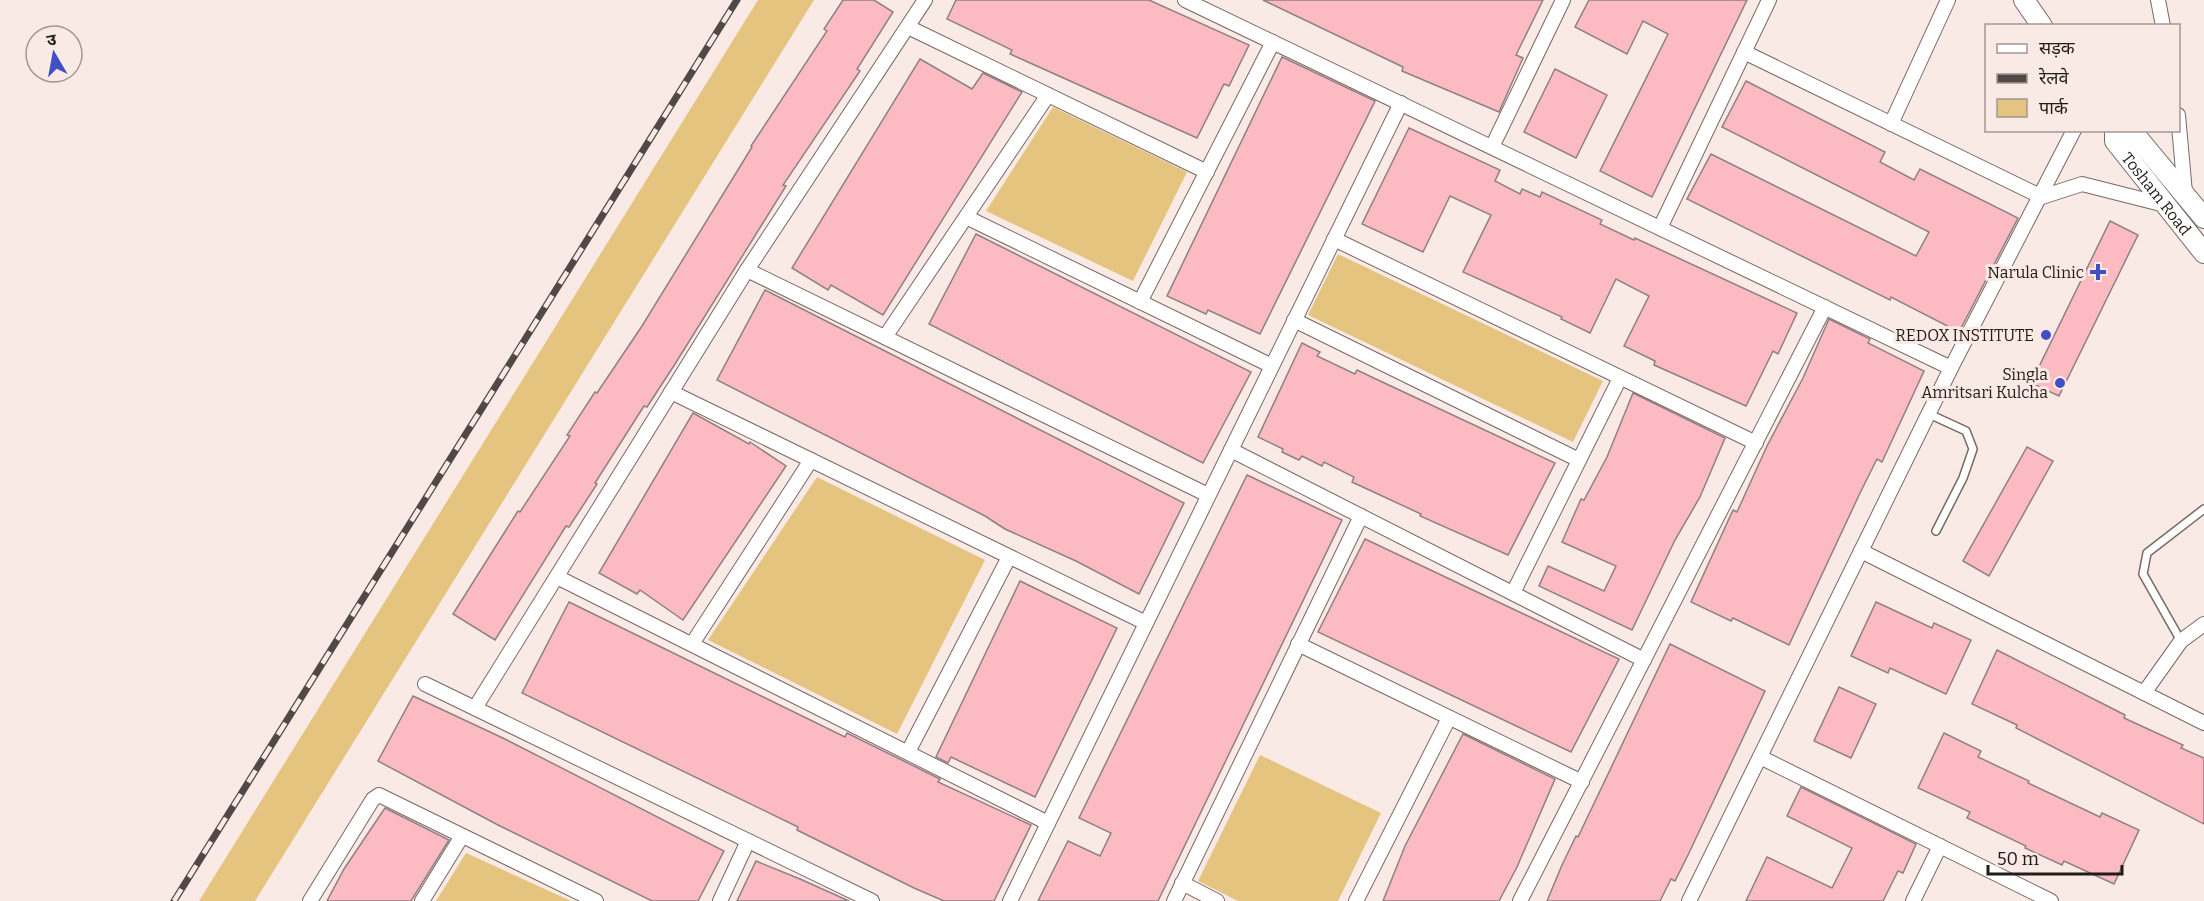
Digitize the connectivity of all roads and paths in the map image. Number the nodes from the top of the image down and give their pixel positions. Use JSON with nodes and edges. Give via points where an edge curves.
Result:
{"nodes":[{"id":1,"x":925,"y":0,"type":"edge"},
{"id":2,"x":1185,"y":0,"type":"edge"},
{"id":3,"x":1563,"y":0,"type":"edge"},
{"id":4,"x":1769,"y":0,"type":"edge"},
{"id":5,"x":1948,"y":0,"type":"edge"},
{"id":6,"x":2024,"y":0,"type":"edge"},
{"id":7,"x":2158,"y":0,"type":"edge"},
{"id":8,"x":2041,"y":24,"type":"edge"},
{"id":9,"x":2163,"y":24,"type":"edge"},
{"id":10,"x":908,"y":27,"type":"junction"},
{"id":11,"x":1273,"y":42,"type":"junction"},
{"id":12,"x":1744,"y":52,"type":"junction"},
{"id":13,"x":1048,"y":95,"type":"junction"},
{"id":14,"x":1401,"y":103,"type":"junction"},
{"id":15,"x":1891,"y":124,"type":"junction"},
{"id":16,"x":2073,"y":132,"type":"edge"},
{"id":17,"x":2115,"y":132,"type":"edge"},
{"id":18,"x":2133,"y":132,"type":"edge"},
{"id":19,"x":2180,"y":132,"type":"edge"},
{"id":20,"x":1492,"y":147,"type":"junction"},
{"id":21,"x":1207,"y":172,"type":"junction"},
{"id":22,"x":2185,"y":194,"type":"junction"},
{"id":23,"x":2042,"y":197,"type":"junction"},
{"id":24,"x":2165,"y":205,"type":"junction"},
{"id":25,"x":966,"y":217,"type":"junction"},
{"id":26,"x":2204,"y":218,"type":"edge"},
{"id":27,"x":1660,"y":228,"type":"junction"},
{"id":28,"x":1334,"y":239,"type":"junction"},
{"id":29,"x":2204,"y":253,"type":"edge"},
{"id":30,"x":747,"y":270,"type":"junction"},
{"id":31,"x":1140,"y":302,"type":"junction"},
{"id":32,"x":1825,"y":307,"type":"junction"},
{"id":33,"x":1294,"y":320,"type":"junction"},
{"id":34,"x":885,"y":337,"type":"junction"},
{"id":35,"x":1272,"y":366,"type":"junction"},
{"id":36,"x":1951,"y":368,"type":"junction"},
{"id":37,"x":1620,"y":378,"type":"junction"},
{"id":38,"x":671,"y":392,"type":"junction"},
{"id":39,"x":1929,"y":414,"type":"junction"},
{"id":40,"x":1756,"y":443,"type":"junction"},
{"id":41,"x":1231,"y":450,"type":"junction"},
{"id":42,"x":810,"y":460,"type":"junction"},
{"id":43,"x":1579,"y":460,"type":"junction"},
{"id":44,"x":1209,"y":495,"type":"junction"},
{"id":45,"x":2204,"y":509,"type":"edge"},
{"id":46,"x":1360,"y":516,"type":"junction"},
{"id":47,"x":1936,"y":531,"type":"dead end"},
{"id":48,"x":1861,"y":551,"type":"junction"},
{"id":49,"x":1009,"y":557,"type":"junction"},
{"id":50,"x":557,"y":577,"type":"junction"},
{"id":51,"x":1513,"y":593,"type":"junction"},
{"id":52,"x":1146,"y":623,"type":"junction"},
{"id":53,"x":2204,"y":624,"type":"edge"},
{"id":54,"x":2181,"y":641,"type":"junction"},
{"id":55,"x":692,"y":644,"type":"junction"},
{"id":56,"x":1298,"y":644,"type":"junction"},
{"id":57,"x":1644,"y":660,"type":"junction"},
{"id":58,"x":425,"y":684,"type":"dead end"},
{"id":59,"x":2144,"y":693,"type":"junction"},
{"id":60,"x":475,"y":708,"type":"junction"},
{"id":61,"x":1449,"y":718,"type":"junction"},
{"id":62,"x":2204,"y":723,"type":"edge"},
{"id":63,"x":908,"y":752,"type":"junction"},
{"id":64,"x":1760,"y":757,"type":"junction"},
{"id":65,"x":1582,"y":782,"type":"junction"},
{"id":66,"x":1048,"y":823,"type":"junction"},
{"id":67,"x":462,"y":836,"type":"junction"},
{"id":68,"x":748,"y":841,"type":"junction"},
{"id":69,"x":1940,"y":846,"type":"junction"},
{"id":70,"x":1182,"y":884,"type":"junction"},
{"id":71,"x":852,"y":897,"type":"edge"},
{"id":72,"x":310,"y":901,"type":"edge"},
{"id":73,"x":422,"y":901,"type":"edge"},
{"id":74,"x":596,"y":901,"type":"edge"},
{"id":75,"x":720,"y":901,"type":"edge"},
{"id":76,"x":872,"y":901,"type":"edge"},
{"id":77,"x":1010,"y":901,"type":"edge"},
{"id":78,"x":1174,"y":901,"type":"edge"},
{"id":79,"x":1217,"y":901,"type":"edge"},
{"id":80,"x":1356,"y":901,"type":"edge"},
{"id":81,"x":1520,"y":901,"type":"edge"},
{"id":82,"x":1689,"y":901,"type":"edge"},
{"id":83,"x":1913,"y":901,"type":"edge"},
{"id":84,"x":2051,"y":901,"type":"edge"}],
"edges":[{"from":1,"to":10,"type":"street"},
{"from":2,"to":11,"type":"street"},
{"from":3,"to":20,"type":"street"},
{"from":4,"to":12,"type":"street"},
{"from":5,"to":15,"type":"street"},
{"from":6,"to":8,"type":"main road"},
{"from":7,"to":9,"type":"street"},
{"from":10,"to":13,"type":"street"},
{"from":10,"to":30,"type":"street"},
{"from":11,"to":14,"type":"street"},
{"from":11,"to":21,"type":"street"},
{"from":12,"to":15,"type":"street"},
{"from":12,"to":27,"type":"street"},
{"from":13,"to":21,"type":"street"},
{"from":13,"to":25,"type":"street"},
{"from":14,"to":20,"type":"street"},
{"from":14,"to":28,"type":"street"},
{"from":15,"to":23,"type":"street"},
{"from":16,"to":23,"type":"street"},
{"from":17,"to":24,"type":"main road","name":"Tosham Road","via":[[2115,141]]},
{"from":18,"to":22,"type":"main road","name":"Tosham Road"},
{"from":19,"to":22,"type":"street"},
{"from":20,"to":27,"type":"street"},
{"from":21,"to":31,"type":"street"},
{"from":22,"to":24,"type":"main road"},
{"from":22,"to":26,"type":"main road","name":"Tosham Road"},
{"from":23,"to":24,"type":"street","via":[[2082,184]]},
{"from":23,"to":36,"type":"street"},
{"from":24,"to":29,"type":"main road","name":"Tosham Road"},
{"from":25,"to":31,"type":"street"},
{"from":25,"to":34,"type":"street"},
{"from":27,"to":32,"type":"street"},
{"from":28,"to":33,"type":"street"},
{"from":28,"to":37,"type":"street"},
{"from":30,"to":34,"type":"street"},
{"from":30,"to":38,"type":"street"},
{"from":31,"to":35,"type":"street"},
{"from":32,"to":36,"type":"street"},
{"from":32,"to":40,"type":"street"},
{"from":33,"to":35,"type":"street"},
{"from":33,"to":43,"type":"street"},
{"from":34,"to":44,"type":"street"},
{"from":35,"to":41,"type":"street"},
{"from":36,"to":39,"type":"street"},
{"from":37,"to":40,"type":"street"},
{"from":37,"to":43,"type":"street"},
{"from":38,"to":42,"type":"street"},
{"from":38,"to":50,"type":"street"},
{"from":39,"to":47,"type":"lane","via":[[1966,430],[1973,449]]},
{"from":39,"to":48,"type":"street"},
{"from":40,"to":57,"type":"street"},
{"from":41,"to":44,"type":"street"},
{"from":41,"to":46,"type":"street"},
{"from":42,"to":49,"type":"street"},
{"from":42,"to":55,"type":"street"},
{"from":43,"to":51,"type":"street"},
{"from":44,"to":52,"type":"street"},
{"from":45,"to":54,"type":"lane","via":[[2147,553],[2145,563],[2144,574]]},
{"from":46,"to":51,"type":"street"},
{"from":46,"to":56,"type":"street"},
{"from":48,"to":59,"type":"street"},
{"from":48,"to":64,"type":"street"},
{"from":49,"to":52,"type":"street"},
{"from":49,"to":63,"type":"street"},
{"from":50,"to":55,"type":"street"},
{"from":50,"to":60,"type":"street"},
{"from":51,"to":57,"type":"street"},
{"from":52,"to":66,"type":"street"},
{"from":53,"to":54,"type":"street"},
{"from":54,"to":59,"type":"street"},
{"from":55,"to":63,"type":"street"},
{"from":56,"to":61,"type":"street"},
{"from":56,"to":70,"type":"street"},
{"from":57,"to":65,"type":"street"},
{"from":58,"to":60,"type":"street"},
{"from":59,"to":62,"type":"street"},
{"from":60,"to":68,"type":"street"},
{"from":61,"to":65,"type":"street"},
{"from":61,"to":80,"type":"street"},
{"from":63,"to":66,"type":"street"},
{"from":64,"to":69,"type":"street"},
{"from":64,"to":82,"type":"street"},
{"from":65,"to":81,"type":"street"},
{"from":66,"to":77,"type":"street"},
{"from":67,"to":72,"type":"street","via":[[379,795]]},
{"from":67,"to":73,"type":"street"},
{"from":67,"to":74,"type":"street"},
{"from":68,"to":71,"type":"street"},
{"from":68,"to":75,"type":"street"},
{"from":69,"to":83,"type":"street"},
{"from":69,"to":84,"type":"street"},
{"from":70,"to":78,"type":"street"},
{"from":70,"to":79,"type":"street"},
{"from":71,"to":76,"type":"street"}]}
